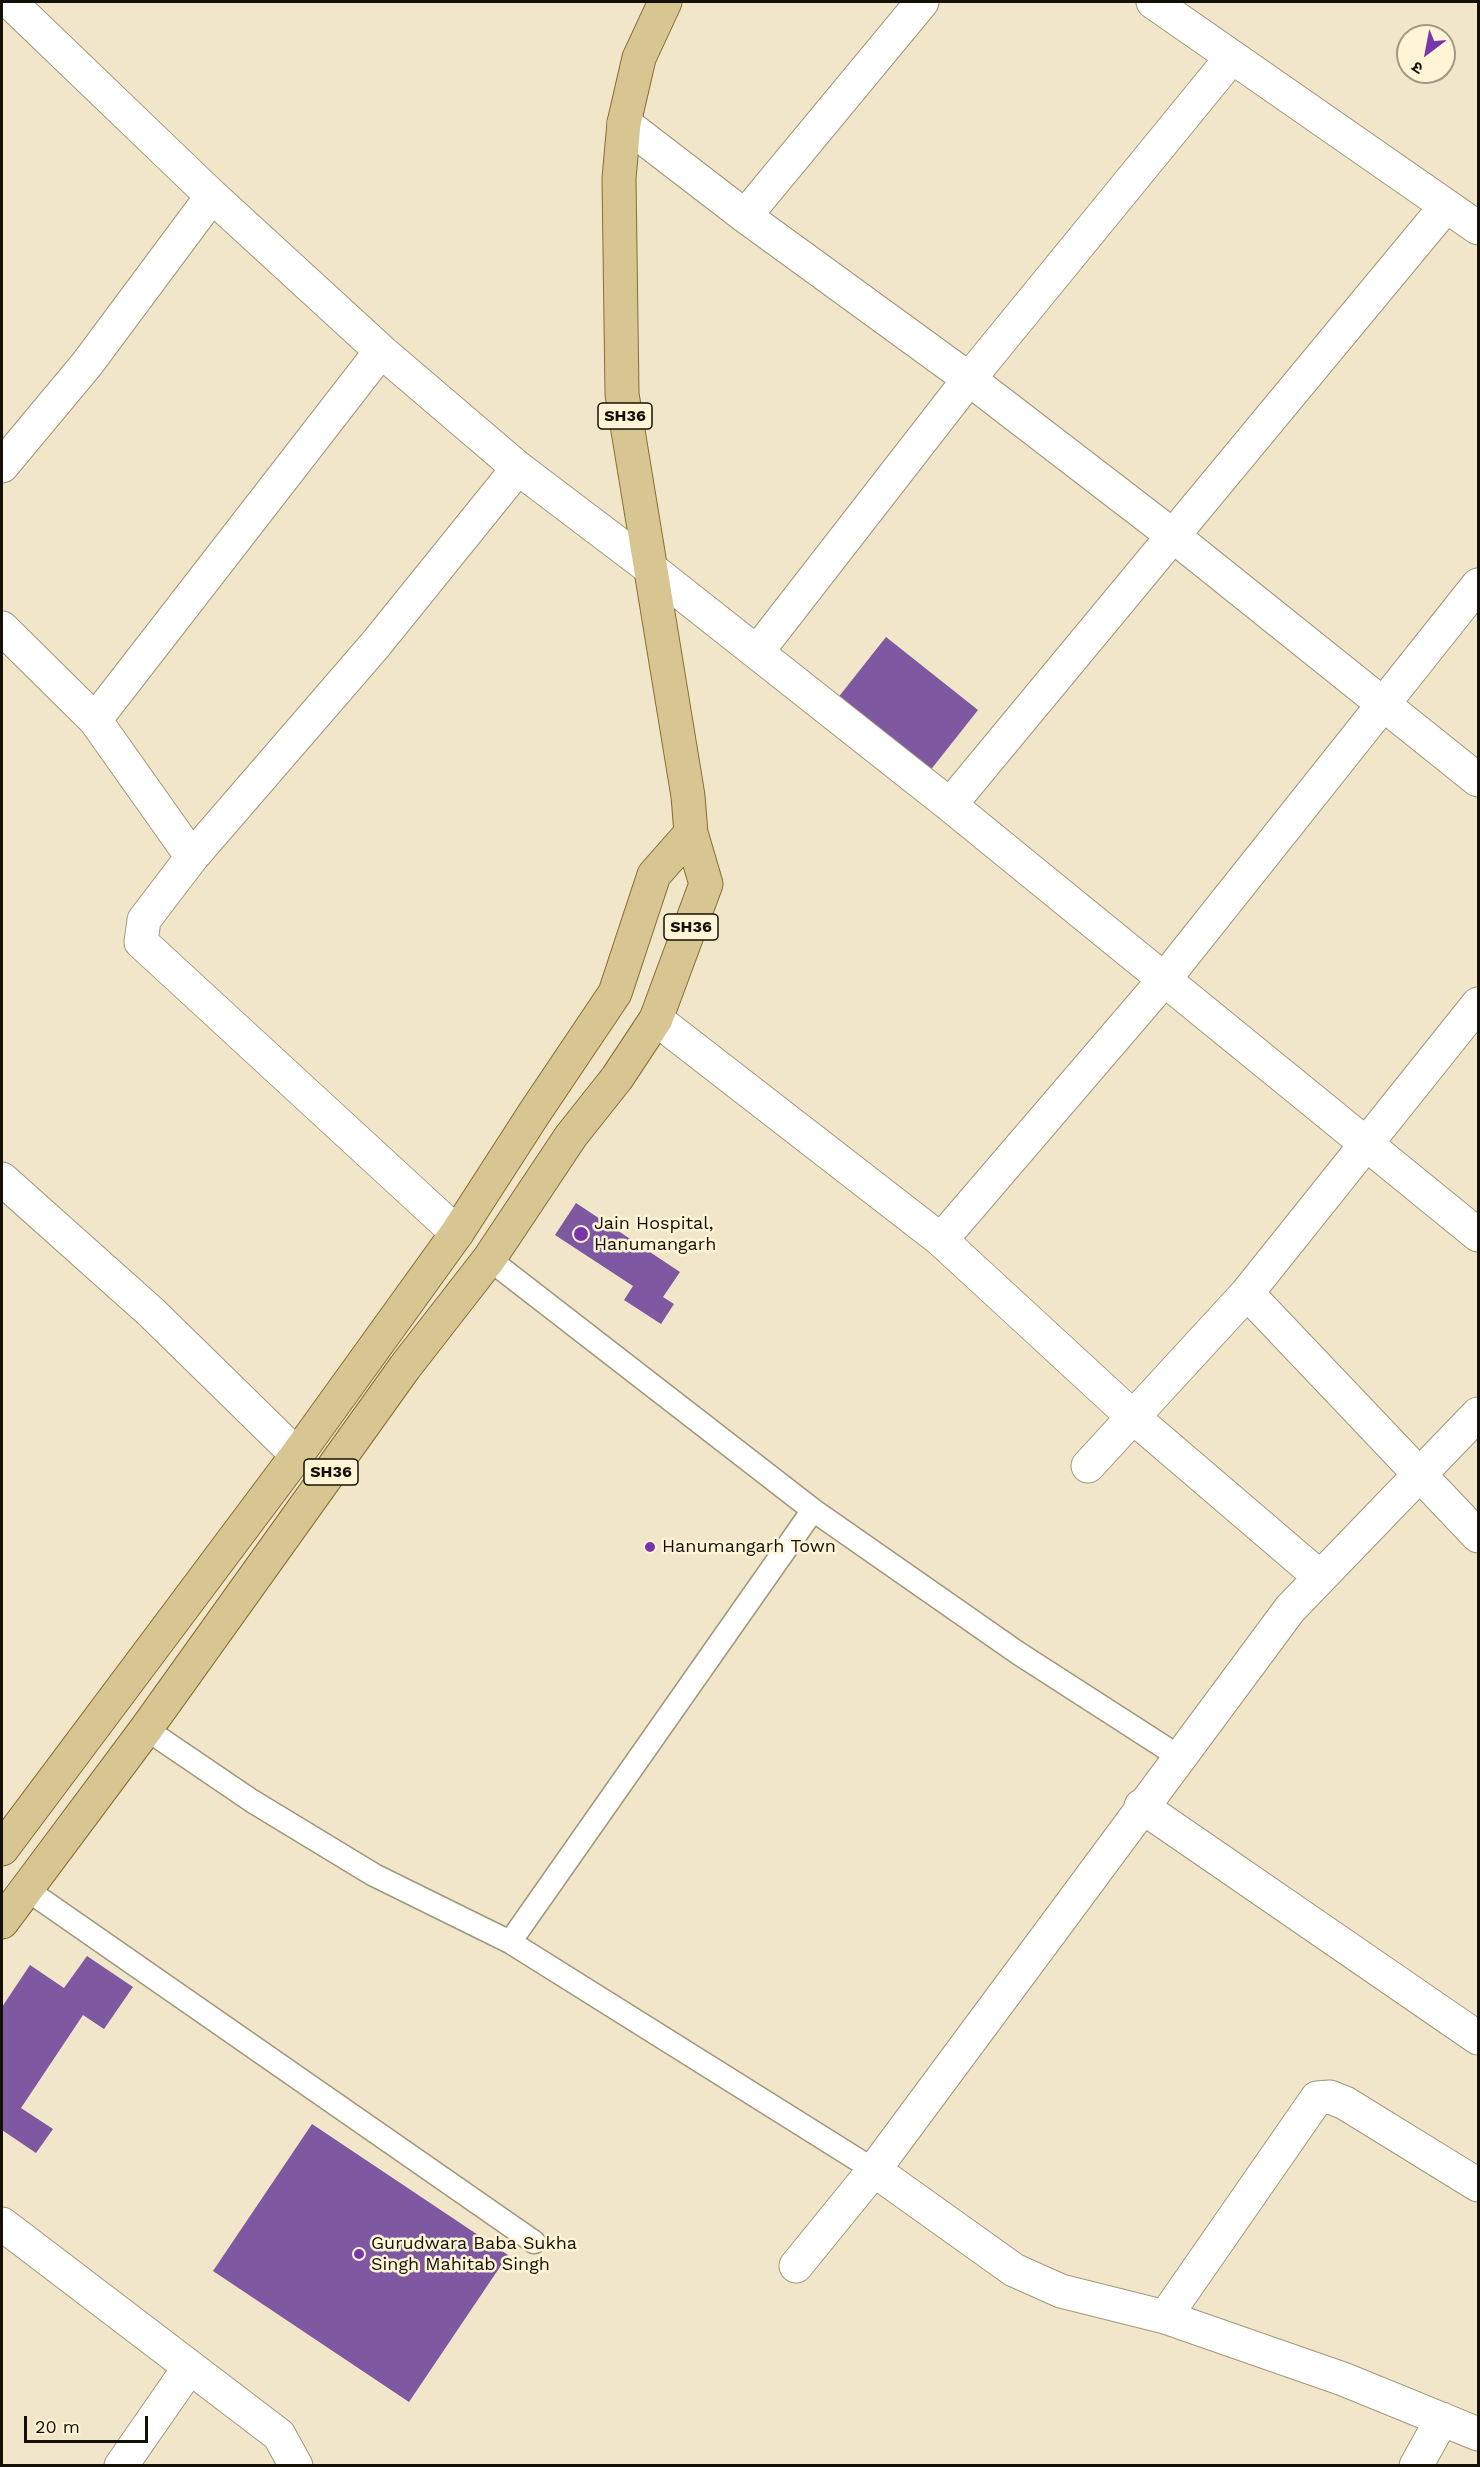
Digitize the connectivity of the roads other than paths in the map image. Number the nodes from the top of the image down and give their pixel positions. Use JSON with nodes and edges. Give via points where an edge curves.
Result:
{"nodes":[{"id":1,"x":10,"y":2,"type":"edge"},
{"id":2,"x":665,"y":2,"type":"edge"},
{"id":3,"x":922,"y":2,"type":"edge"},
{"id":4,"x":1153,"y":2,"type":"edge"},
{"id":5,"x":1232,"y":57,"type":"junction"},
{"id":6,"x":624,"y":123,"type":"junction"},
{"id":7,"x":212,"y":196,"type":"junction"},
{"id":8,"x":1446,"y":206,"type":"junction"},
{"id":9,"x":745,"y":216,"type":"junction"},
{"id":10,"x":1479,"y":228,"type":"edge"},
{"id":11,"x":381,"y":351,"type":"junction"},
{"id":12,"x":969,"y":379,"type":"junction"},
{"id":13,"x":2,"y":466,"type":"edge"},
{"id":14,"x":518,"y":468,"type":"junction"},
{"id":15,"x":1172,"y":535,"type":"junction"},
{"id":16,"x":650,"y":567,"type":"junction"},
{"id":17,"x":1479,"y":585,"type":"edge"},
{"id":18,"x":2,"y":628,"type":"edge"},
{"id":19,"x":757,"y":652,"type":"junction"},
{"id":20,"x":1383,"y":703,"type":"junction"},
{"id":21,"x":95,"y":720,"type":"junction"},
{"id":22,"x":1479,"y":780,"type":"edge"},
{"id":23,"x":950,"y":805,"type":"junction"},
{"id":24,"x":691,"y":833,"type":"junction"},
{"id":25,"x":192,"y":857,"type":"junction"},
{"id":26,"x":1163,"y":981,"type":"junction"},
{"id":27,"x":1479,"y":1004,"type":"edge"},
{"id":28,"x":656,"y":1019,"type":"junction"},
{"id":29,"x":1365,"y":1145,"type":"junction"},
{"id":30,"x":2,"y":1179,"type":"edge"},
{"id":31,"x":457,"y":1233,"type":"junction"},
{"id":32,"x":1479,"y":1235,"type":"edge"},
{"id":33,"x":941,"y":1240,"type":"junction"},
{"id":34,"x":489,"y":1259,"type":"junction"},
{"id":35,"x":1246,"y":1293,"type":"junction"},
{"id":36,"x":1479,"y":1414,"type":"edge"},
{"id":37,"x":1132,"y":1417,"type":"junction"},
{"id":38,"x":297,"y":1455,"type":"junction"},
{"id":39,"x":1088,"y":1466,"type":"dead end"},
{"id":40,"x":1421,"y":1473,"type":"junction"},
{"id":41,"x":813,"y":1510,"type":"junction"},
{"id":42,"x":1479,"y":1536,"type":"edge"},
{"id":43,"x":1320,"y":1577,"type":"junction"},
{"id":44,"x":146,"y":1729,"type":"junction"},
{"id":45,"x":1178,"y":1756,"type":"junction"},
{"id":46,"x":1141,"y":1806,"type":"junction"},
{"id":47,"x":2,"y":1849,"type":"edge"},
{"id":48,"x":26,"y":1889,"type":"junction"},
{"id":49,"x":2,"y":1922,"type":"edge"},
{"id":50,"x":510,"y":1942,"type":"junction"},
{"id":51,"x":1479,"y":2038,"type":"edge"},
{"id":52,"x":874,"y":2170,"type":"junction"},
{"id":53,"x":1479,"y":2185,"type":"edge"},
{"id":54,"x":2,"y":2224,"type":"edge"},
{"id":55,"x":534,"y":2242,"type":"dead end"},
{"id":56,"x":796,"y":2266,"type":"dead end"},
{"id":57,"x":1165,"y":2317,"type":"junction"},
{"id":58,"x":189,"y":2368,"type":"junction"},
{"id":59,"x":1442,"y":2419,"type":"junction"},
{"id":60,"x":1479,"y":2434,"type":"edge"},
{"id":61,"x":121,"y":2466,"type":"edge"},
{"id":62,"x":296,"y":2466,"type":"edge"},
{"id":63,"x":1416,"y":2466,"type":"edge"}],
"edges":[{"from":1,"to":7,"type":"street"},
{"from":2,"to":6,"type":"main road","number":"SH36","via":[[639,58]]},
{"from":3,"to":9,"type":"street"},
{"from":4,"to":5,"type":"street"},
{"from":5,"to":8,"type":"street"},
{"from":5,"to":12,"type":"street"},
{"from":6,"to":9,"type":"street"},
{"from":6,"to":16,"type":"main road","number":"SH36","via":[[619,178],[622,394]]},
{"from":7,"to":11,"type":"street"},
{"from":7,"to":13,"type":"street","via":[[87,364]]},
{"from":8,"to":10,"type":"street"},
{"from":8,"to":15,"type":"street"},
{"from":9,"to":12,"type":"street"},
{"from":11,"to":14,"type":"street"},
{"from":11,"to":21,"type":"street"},
{"from":12,"to":15,"type":"street"},
{"from":12,"to":19,"type":"street"},
{"from":14,"to":16,"type":"street"},
{"from":14,"to":25,"type":"street","via":[[376,644]]},
{"from":15,"to":20,"type":"street"},
{"from":15,"to":23,"type":"street"},
{"from":16,"to":19,"type":"street"},
{"from":16,"to":24,"type":"main road","number":"SH36"},
{"from":17,"to":20,"type":"street"},
{"from":18,"to":21,"type":"street"},
{"from":19,"to":23,"type":"street"},
{"from":20,"to":22,"type":"street"},
{"from":20,"to":26,"type":"street"},
{"from":21,"to":25,"type":"street"},
{"from":23,"to":26,"type":"street"},
{"from":24,"to":28,"type":"main road","number":"SH36","via":[[706,884]]},
{"from":24,"to":31,"type":"main road","number":"SH36","via":[[654,874],[615,993]]},
{"from":25,"to":31,"type":"street","via":[[144,920],[141,942]]},
{"from":26,"to":29,"type":"street"},
{"from":26,"to":33,"type":"street"},
{"from":27,"to":29,"type":"street"},
{"from":28,"to":33,"type":"street"},
{"from":28,"to":34,"type":"main road","number":"SH36"},
{"from":29,"to":32,"type":"street"},
{"from":29,"to":35,"type":"street"},
{"from":30,"to":38,"type":"street","via":[[152,1313]]},
{"from":31,"to":38,"type":"main road","number":"SH36"},
{"from":33,"to":37,"type":"street"},
{"from":34,"to":41,"type":"lane"},
{"from":34,"to":44,"type":"main road","number":"SH36","via":[[399,1376]]},
{"from":35,"to":37,"type":"street"},
{"from":35,"to":40,"type":"street"},
{"from":36,"to":40,"type":"street"},
{"from":37,"to":39,"type":"street"},
{"from":37,"to":43,"type":"street"},
{"from":38,"to":47,"type":"main road","number":"SH36"},
{"from":40,"to":42,"type":"street"},
{"from":40,"to":43,"type":"street"},
{"from":41,"to":45,"type":"lane","via":[[1018,1653]]},
{"from":41,"to":50,"type":"lane"},
{"from":43,"to":45,"type":"street","via":[[1290,1609]]},
{"from":44,"to":48,"type":"main road","number":"SH36"},
{"from":44,"to":50,"type":"lane","via":[[252,1801],[374,1875]]},
{"from":45,"to":46,"type":"street"},
{"from":46,"to":51,"type":"street"},
{"from":46,"to":52,"type":"street"},
{"from":48,"to":49,"type":"main road","number":"SH36"},
{"from":48,"to":55,"type":"lane"},
{"from":50,"to":52,"type":"lane"},
{"from":52,"to":56,"type":"street"},
{"from":52,"to":57,"type":"street","via":[[1014,2270],[1061,2291]]},
{"from":53,"to":57,"type":"street","via":[[1345,2103],[1330,2097],[1317,2098]]},
{"from":54,"to":58,"type":"street"},
{"from":57,"to":59,"type":"street","via":[[1343,2379]]},
{"from":58,"to":61,"type":"street"},
{"from":58,"to":62,"type":"street","via":[[279,2435]]},
{"from":59,"to":60,"type":"street"},
{"from":59,"to":63,"type":"street"}]}
